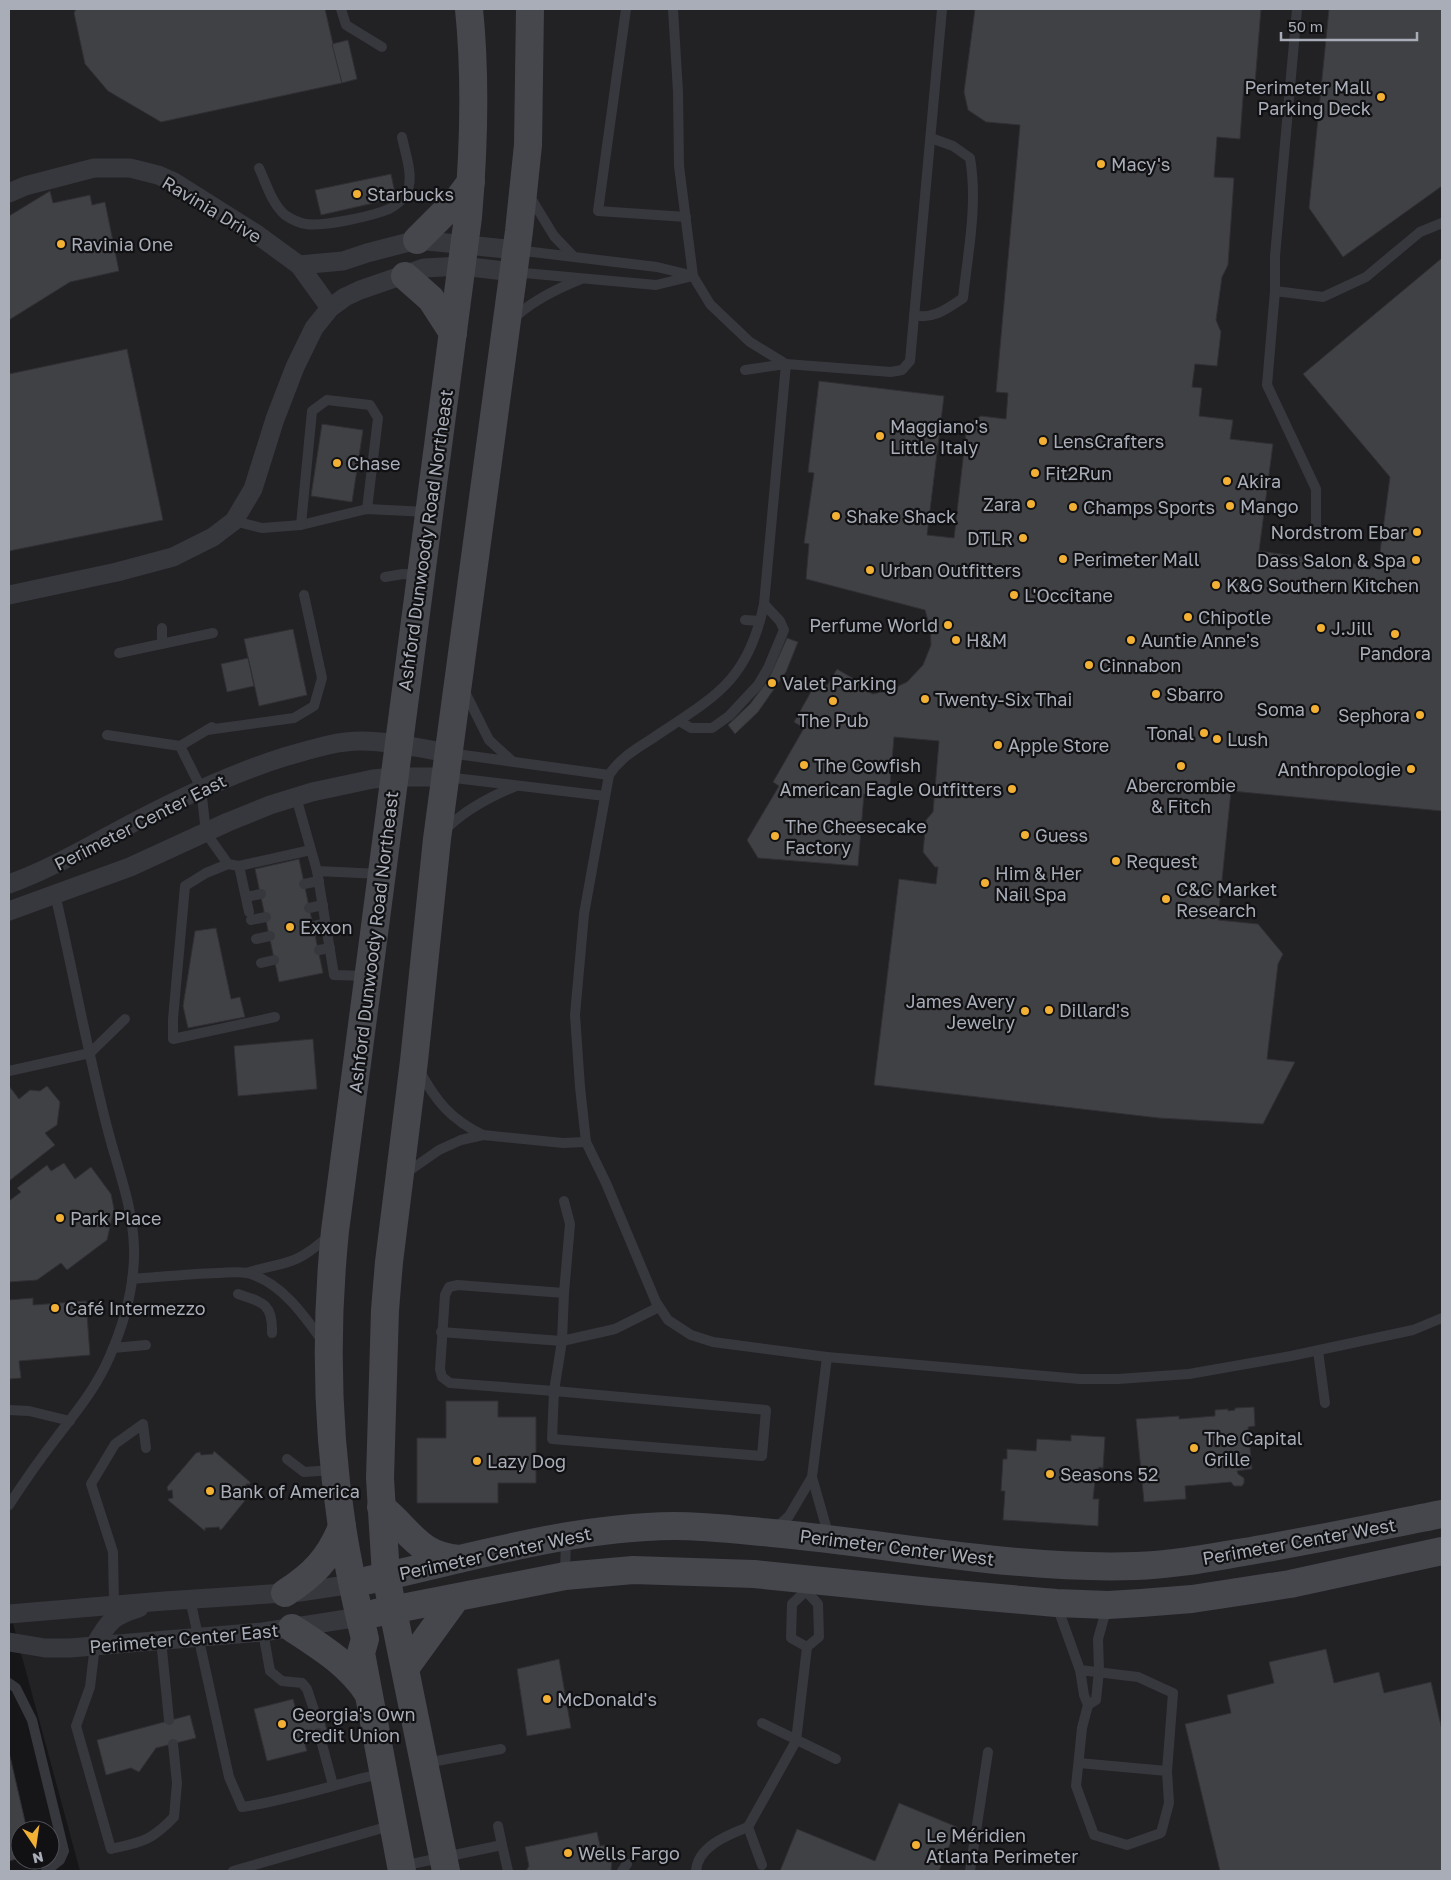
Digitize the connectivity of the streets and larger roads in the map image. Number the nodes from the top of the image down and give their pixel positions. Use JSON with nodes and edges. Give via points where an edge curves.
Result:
{"nodes":[{"id":1,"x":469,"y":9,"type":"edge"},
{"id":2,"x":530,"y":9,"type":"edge"},
{"id":3,"x":471,"y":182,"type":"junction"},
{"id":4,"x":9,"y":193,"type":"edge"},
{"id":5,"x":417,"y":240,"type":"junction"},
{"id":6,"x":463,"y":255,"type":"junction"},
{"id":7,"x":515,"y":261,"type":"junction"},
{"id":8,"x":299,"y":265,"type":"junction"},
{"id":9,"x":405,"y":276,"type":"junction"},
{"id":10,"x":330,"y":308,"type":"junction"},
{"id":11,"x":453,"y":333,"type":"junction"},
{"id":12,"x":9,"y":595,"type":"edge"},
{"id":13,"x":398,"y":744,"type":"junction"},
{"id":14,"x":446,"y":765,"type":"junction"},
{"id":15,"x":394,"y":777,"type":"junction"},
{"id":16,"x":82,"y":851,"type":"junction"},
{"id":17,"x":10,"y":884,"type":"edge"},
{"id":18,"x":55,"y":894,"type":"junction"},
{"id":19,"x":9,"y":911,"type":"edge"},
{"id":20,"x":381,"y":1507,"type":"junction"},
{"id":21,"x":1442,"y":1514,"type":"edge"},
{"id":22,"x":342,"y":1527,"type":"junction"},
{"id":23,"x":820,"y":1537,"type":"junction"},
{"id":24,"x":1439,"y":1554,"type":"edge"},
{"id":25,"x":459,"y":1559,"type":"junction"},
{"id":26,"x":386,"y":1576,"type":"junction"},
{"id":27,"x":352,"y":1584,"type":"junction"},
{"id":28,"x":806,"y":1584,"type":"junction"},
{"id":29,"x":285,"y":1593,"type":"junction"},
{"id":30,"x":456,"y":1598,"type":"junction"},
{"id":31,"x":164,"y":1600,"type":"junction"},
{"id":32,"x":394,"y":1609,"type":"junction"},
{"id":33,"x":9,"y":1614,"type":"edge"},
{"id":34,"x":360,"y":1617,"type":"junction"},
{"id":35,"x":292,"y":1628,"type":"junction"},
{"id":36,"x":9,"y":1642,"type":"edge"},
{"id":37,"x":95,"y":1645,"type":"junction"},
{"id":38,"x":406,"y":1667,"type":"junction"},
{"id":39,"x":370,"y":1697,"type":"junction"},
{"id":40,"x":445,"y":1864,"type":"edge"},
{"id":41,"x":401,"y":1869,"type":"edge"}],
"edges":[{"from":1,"to":3,"type":"main road","name":"Ashford Dunwoody Road Northeast","via":[[474,92]]},
{"from":2,"to":7,"type":"main road","via":[[529,108]]},
{"from":3,"to":5,"type":"main road"},
{"from":3,"to":6,"type":"main road","name":"Ashford Dunwoody Road Northeast"},
{"from":4,"to":8,"type":"street","name":"Ravinia Drive","via":[[94,168],[130,168],[174,182]]},
{"from":5,"to":6,"type":"street"},
{"from":5,"to":8,"type":"street","via":[[342,261]]},
{"from":6,"to":7,"type":"street"},
{"from":6,"to":9,"type":"street"},
{"from":6,"to":11,"type":"main road","name":"Ashford Dunwoody Road Northeast"},
{"from":7,"to":14,"type":"main road"},
{"from":8,"to":10,"type":"street","name":"Ravinia Drive"},
{"from":9,"to":10,"type":"street","via":[[360,290]]},
{"from":9,"to":11,"type":"main road","via":[[431,299]]},
{"from":10,"to":12,"type":"street","via":[[314,328],[295,367],[253,490],[234,521],[213,537],[173,557]]},
{"from":11,"to":13,"type":"main road","name":"Ashford Dunwoody Road Northeast"},
{"from":13,"to":14,"type":"street","name":"Perimeter Center East"},
{"from":13,"to":15,"type":"main road","name":"Ashford Dunwoody Road Northeast"},
{"from":13,"to":16,"type":"street","name":"Perimeter Center East","via":[[362,741],[335,744],[277,759],[201,788]]},
{"from":14,"to":15,"type":"street","name":"Perimeter Center East"},
{"from":14,"to":20,"type":"main road","via":[[385,1310]]},
{"from":15,"to":18,"type":"street","name":"Perimeter Center East","via":[[352,782],[270,805],[130,867]]},
{"from":15,"to":22,"type":"main road","name":"Ashford Dunwoody Road Northeast","via":[[331,1281],[329,1351],[335,1470]]},
{"from":16,"to":17,"type":"street","name":"Perimeter Center East"},
{"from":16,"to":18,"type":"street","via":[[61,870]]},
{"from":17,"to":18,"type":"street","via":[[44,887]]},
{"from":18,"to":19,"type":"street","name":"Perimeter Center East"},
{"from":20,"to":25,"type":"main road","via":[[425,1548]]},
{"from":20,"to":26,"type":"main road"},
{"from":21,"to":23,"type":"main road","name":"Perimeter Center West","via":[[1284,1545],[1138,1566],[1022,1562]]},
{"from":22,"to":27,"type":"main road","name":"Ashford Dunwoody Road Northeast"},
{"from":22,"to":29,"type":"main road","via":[[332,1548],[314,1572]]},
{"from":23,"to":25,"type":"main road","name":"Perimeter Center West","via":[[709,1527],[642,1527],[566,1535]]},
{"from":23,"to":28,"type":"main road"},
{"from":24,"to":28,"type":"main road","name":"Perimeter Center West","via":[[1290,1584],[1192,1599],[1108,1605]]},
{"from":25,"to":26,"type":"main road","name":"Perimeter Center West"},
{"from":26,"to":27,"type":"main road","name":"Perimeter Center West"},
{"from":26,"to":32,"type":"main road"},
{"from":27,"to":29,"type":"street","name":"Perimeter Center East"},
{"from":27,"to":34,"type":"main road","name":"Ashford Dunwoody Road Northeast"},
{"from":28,"to":30,"type":"main road","name":"Perimeter Center West","via":[[692,1571],[643,1570],[565,1576]]},
{"from":29,"to":31,"type":"street","name":"Perimeter Center East"},
{"from":30,"to":32,"type":"main road","name":"Perimeter Center West"},
{"from":30,"to":38,"type":"main road"},
{"from":31,"to":33,"type":"street","name":"Perimeter Center East"},
{"from":31,"to":37,"type":"street","via":[[124,1612],[108,1623]]},
{"from":32,"to":34,"type":"main road","name":"Perimeter Center West"},
{"from":32,"to":38,"type":"main road"},
{"from":34,"to":35,"type":"street","name":"Perimeter Center East"},
{"from":34,"to":39,"type":"main road","name":"Ashford Dunwoody Road Northeast","via":[[365,1639],[361,1653]]},
{"from":35,"to":37,"type":"street","name":"Perimeter Center East"},
{"from":35,"to":39,"type":"main road","via":[[357,1677]]},
{"from":36,"to":37,"type":"street","name":"Perimeter Center East","via":[[45,1648]]},
{"from":38,"to":40,"type":"main road"},
{"from":39,"to":41,"type":"main road","name":"Ashford Dunwoody Road Northeast"}]}
